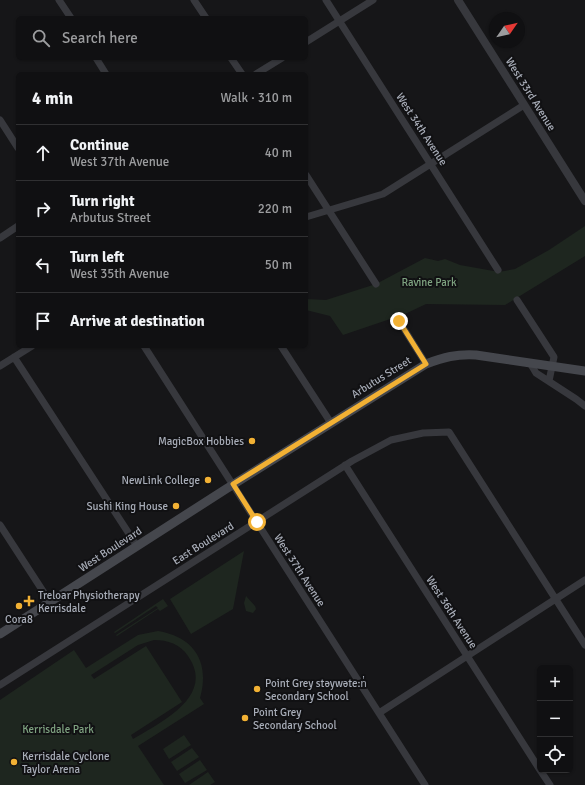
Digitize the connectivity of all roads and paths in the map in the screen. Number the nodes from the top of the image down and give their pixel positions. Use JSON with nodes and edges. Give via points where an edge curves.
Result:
{"nodes":[{"id":1,"x":59,"y":0,"type":"edge"},
{"id":2,"x":194,"y":0,"type":"edge"},
{"id":3,"x":326,"y":0,"type":"edge"},
{"id":4,"x":373,"y":0,"type":"edge"},
{"id":5,"x":458,"y":0,"type":"edge"},
{"id":6,"x":69,"y":16,"type":"edge"},
{"id":7,"x":205,"y":16,"type":"edge"},
{"id":8,"x":340,"y":21,"type":"junction"},
{"id":9,"x":308,"y":41,"type":"edge"},
{"id":10,"x":97,"y":60,"type":"edge"},
{"id":11,"x":232,"y":60,"type":"edge"},
{"id":12,"x":279,"y":60,"type":"edge"},
{"id":13,"x":105,"y":72,"type":"edge"},
{"id":14,"x":241,"y":72,"type":"edge"},
{"id":15,"x":259,"y":72,"type":"edge"},
{"id":16,"x":524,"y":105,"type":"junction"},
{"id":17,"x":0,"y":120,"type":"edge"},
{"id":18,"x":16,"y":145,"type":"edge"},
{"id":19,"x":431,"y":163,"type":"junction"},
{"id":20,"x":308,"y":178,"type":"edge"},
{"id":21,"x":585,"y":200,"type":"edge"},
{"id":22,"x":328,"y":210,"type":"junction"},
{"id":23,"x":308,"y":215,"type":"edge"},
{"id":24,"x":16,"y":227,"type":"edge"},
{"id":25,"x":0,"y":238,"type":"edge"},
{"id":26,"x":498,"y":270,"type":"dead end"},
{"id":27,"x":376,"y":284,"type":"dead end"},
{"id":28,"x":517,"y":300,"type":"dead end"},
{"id":29,"x":399,"y":321,"type":"dead end"},
{"id":30,"x":29,"y":348,"type":"edge"},
{"id":31,"x":145,"y":348,"type":"edge"},
{"id":32,"x":282,"y":348,"type":"edge"},
{"id":33,"x":14,"y":357,"type":"junction"},
{"id":34,"x":530,"y":363,"type":"junction"},
{"id":35,"x":426,"y":364,"type":"junction"},
{"id":36,"x":0,"y":366,"type":"edge"},
{"id":37,"x":552,"y":366,"type":"junction"},
{"id":38,"x":585,"y":371,"type":"edge"},
{"id":39,"x":549,"y":381,"type":"junction"},
{"id":40,"x":585,"y":406,"type":"edge"},
{"id":41,"x":331,"y":423,"type":"junction"},
{"id":42,"x":345,"y":466,"type":"junction"},
{"id":43,"x":233,"y":484,"type":"junction"},
{"id":44,"x":257,"y":522,"type":"junction"},
{"id":45,"x":0,"y":525,"type":"edge"},
{"id":46,"x":137,"y":546,"type":"junction"},
{"id":47,"x":585,"y":580,"type":"edge"},
{"id":48,"x":556,"y":599,"type":"junction"},
{"id":49,"x":50,"y":602,"type":"junction"},
{"id":50,"x":0,"y":634,"type":"edge"},
{"id":51,"x":585,"y":645,"type":"edge"},
{"id":52,"x":467,"y":656,"type":"junction"},
{"id":53,"x":0,"y":685,"type":"edge"},
{"id":54,"x":379,"y":713,"type":"junction"},
{"id":55,"x":537,"y":765,"type":"edge"},
{"id":56,"x":542,"y":773,"type":"edge"},
{"id":57,"x":425,"y":785,"type":"edge"},
{"id":58,"x":550,"y":785,"type":"edge"}],
"edges":[{"from":1,"to":6,"type":"street"},
{"from":2,"to":7,"type":"street"},
{"from":3,"to":8,"type":"street","name":"West 34th Avenue"},
{"from":4,"to":8,"type":"street"},
{"from":5,"to":16,"type":"street","name":"West 33rd Avenue"},
{"from":8,"to":9,"type":"street"},
{"from":8,"to":19,"type":"street","name":"West 34th Avenue"},
{"from":10,"to":13,"type":"street"},
{"from":11,"to":14,"type":"street"},
{"from":12,"to":15,"type":"street"},
{"from":16,"to":19,"type":"street"},
{"from":16,"to":21,"type":"street","name":"West 33rd Avenue"},
{"from":17,"to":18,"type":"street"},
{"from":19,"to":22,"type":"street","via":[[383,194]]},
{"from":19,"to":26,"type":"street","name":"West 34th Avenue"},
{"from":20,"to":22,"type":"street"},
{"from":22,"to":23,"type":"street"},
{"from":22,"to":27,"type":"street"},
{"from":24,"to":25,"type":"street"},
{"from":28,"to":37,"type":"street","via":[[554,357]]},
{"from":29,"to":35,"type":"street"},
{"from":30,"to":33,"type":"street"},
{"from":31,"to":43,"type":"street","name":"West 37th Avenue"},
{"from":32,"to":41,"type":"street"},
{"from":33,"to":36,"type":"street"},
{"from":33,"to":46,"type":"street"},
{"from":34,"to":35,"type":"main road","name":"Arbutus Street","via":[[461,355],[445,357]]},
{"from":34,"to":37,"type":"main road","name":"Arbutus Street"},
{"from":34,"to":39,"type":"street","via":[[536,373]]},
{"from":35,"to":41,"type":"main road","name":"Arbutus Street"},
{"from":37,"to":38,"type":"main road","name":"Arbutus Street"},
{"from":37,"to":39,"type":"street"},
{"from":39,"to":40,"type":"street"},
{"from":41,"to":43,"type":"main road","name":"Arbutus Street"},
{"from":42,"to":44,"type":"street","name":"East Boulevard"},
{"from":42,"to":48,"type":"street","name":"East Boulevard","via":[[392,440],[423,433],[448,432]]},
{"from":42,"to":52,"type":"street","name":"West 36th Avenue"},
{"from":43,"to":44,"type":"street","name":"West 37th Avenue"},
{"from":43,"to":46,"type":"main road","name":"West Boulevard"},
{"from":44,"to":53,"type":"street","name":"East Boulevard"},
{"from":44,"to":54,"type":"street","name":"West 37th Avenue"},
{"from":45,"to":49,"type":"street"},
{"from":46,"to":49,"type":"main road","name":"West Boulevard"},
{"from":47,"to":48,"type":"street"},
{"from":48,"to":51,"type":"street"},
{"from":48,"to":52,"type":"street"},
{"from":49,"to":50,"type":"main road","name":"West Boulevard"},
{"from":52,"to":54,"type":"street"},
{"from":52,"to":55,"type":"street","name":"West 36th Avenue"},
{"from":54,"to":57,"type":"street","name":"West 37th Avenue"},
{"from":56,"to":58,"type":"street","name":"West 36th Avenue"}]}
